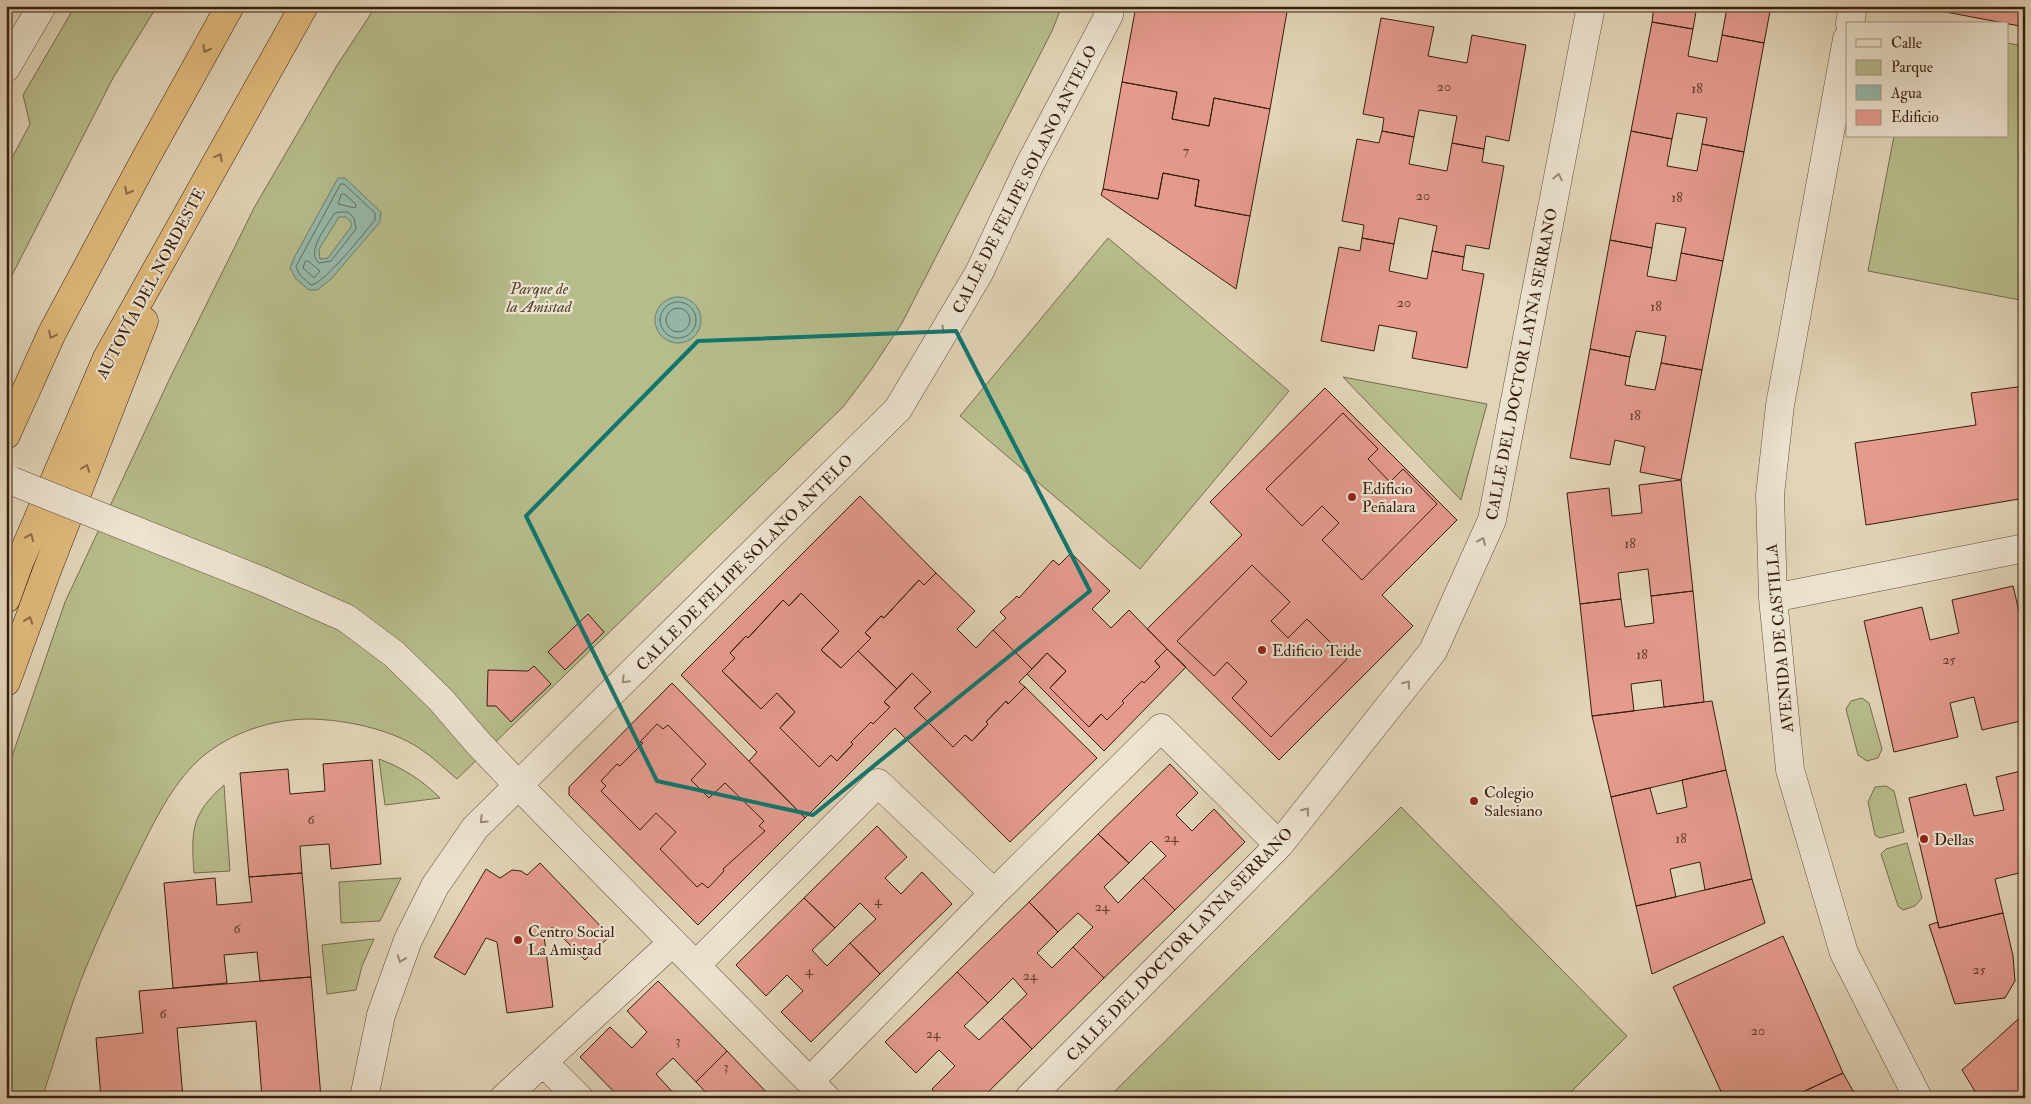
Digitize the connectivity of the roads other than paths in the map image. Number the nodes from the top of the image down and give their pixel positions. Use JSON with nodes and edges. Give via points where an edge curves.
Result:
{"nodes":[{"id":1,"x":42,"y":6,"type":"edge"},
{"id":2,"x":230,"y":6,"type":"edge"},
{"id":3,"x":304,"y":6,"type":"edge"},
{"id":4,"x":1110,"y":6,"type":"edge"},
{"id":5,"x":1591,"y":6,"type":"edge"},
{"id":6,"x":1853,"y":6,"type":"edge"},
{"id":7,"x":1850,"y":22,"type":"edge"},
{"id":8,"x":1846,"y":43,"type":"edge"},
{"id":9,"x":6,"y":68,"type":"edge"},
{"id":10,"x":199,"y":191,"type":"junction"},
{"id":11,"x":8,"y":426,"type":"edge"},
{"id":12,"x":12,"y":480,"type":"dead end"},
{"id":13,"x":2025,"y":548,"type":"edge"},
{"id":14,"x":1773,"y":598,"type":"junction"},
{"id":15,"x":6,"y":599,"type":"edge"},
{"id":16,"x":6,"y":682,"type":"edge"},
{"id":17,"x":518,"y":785,"type":"junction"},
{"id":18,"x":1279,"y":845,"type":"junction"},
{"id":19,"x":994,"y":893,"type":"junction"},
{"id":20,"x":674,"y":942,"type":"junction"},
{"id":21,"x":696,"y":965,"type":"junction"},
{"id":22,"x":544,"y":1062,"type":"junction"},
{"id":23,"x":818,"y":1090,"type":"edge"},
{"id":24,"x":364,"y":1098,"type":"edge"},
{"id":25,"x":504,"y":1098,"type":"edge"},
{"id":26,"x":579,"y":1098,"type":"edge"},
{"id":27,"x":1029,"y":1098,"type":"edge"},
{"id":28,"x":1918,"y":1098,"type":"edge"}],
"edges":[{"from":1,"to":9,"type":"street"},
{"from":2,"to":11,"type":"highway","one_way":true,"via":[[52,333]]},
{"from":10,"to":3,"type":"highway","name":"AUTOVÍA DEL NORDESTE","one_way":true},
{"from":4,"to":17,"type":"street","name":"CALLE DE FELIPE SOLANO ANTELO","one_way":true,"via":[[1109,15],[1030,164],[979,273],[898,409]]},
{"from":18,"to":5,"type":"street","name":"CALLE DEL DOCTOR LAYNA SERRANO","one_way":true,"via":[[1433,651],[1492,520]]},
{"from":6,"to":7,"type":"street"},
{"from":8,"to":14,"type":"street","name":"AVENIDA DE CASTILLA","via":[[1780,405],[1770,495]]},
{"from":15,"to":10,"type":"highway","name":"AUTOVÍA DEL NORDESTE","one_way":true,"via":[[107,358]]},
{"from":16,"to":10,"type":"highway","one_way":true,"via":[[124,369]]},
{"from":12,"to":17,"type":"street","bridge":true,"via":[[346,618],[394,654],[441,700]]},
{"from":13,"to":14,"type":"street"},
{"from":14,"to":28,"type":"street","name":"AVENIDA DE CASTILLA","via":[[1790,770],[1844,954]]},
{"from":17,"to":20,"type":"street"},
{"from":17,"to":24,"type":"street","name":"CALLE DE FELIPE SOLANO ANTELO","one_way":true,"via":[[475,828],[435,886],[408,940],[381,1015]]},
{"from":18,"to":19,"type":"street","via":[[1161,728]]},
{"from":18,"to":27,"type":"street","name":"CALLE DEL DOCTOR LAYNA SERRANO"},
{"from":19,"to":21,"type":"street","via":[[878,784]]},
{"from":19,"to":23,"type":"street"},
{"from":20,"to":21,"type":"street"},
{"from":20,"to":22,"type":"street"},
{"from":21,"to":23,"type":"street"},
{"from":22,"to":25,"type":"street"},
{"from":22,"to":26,"type":"street"}]}
